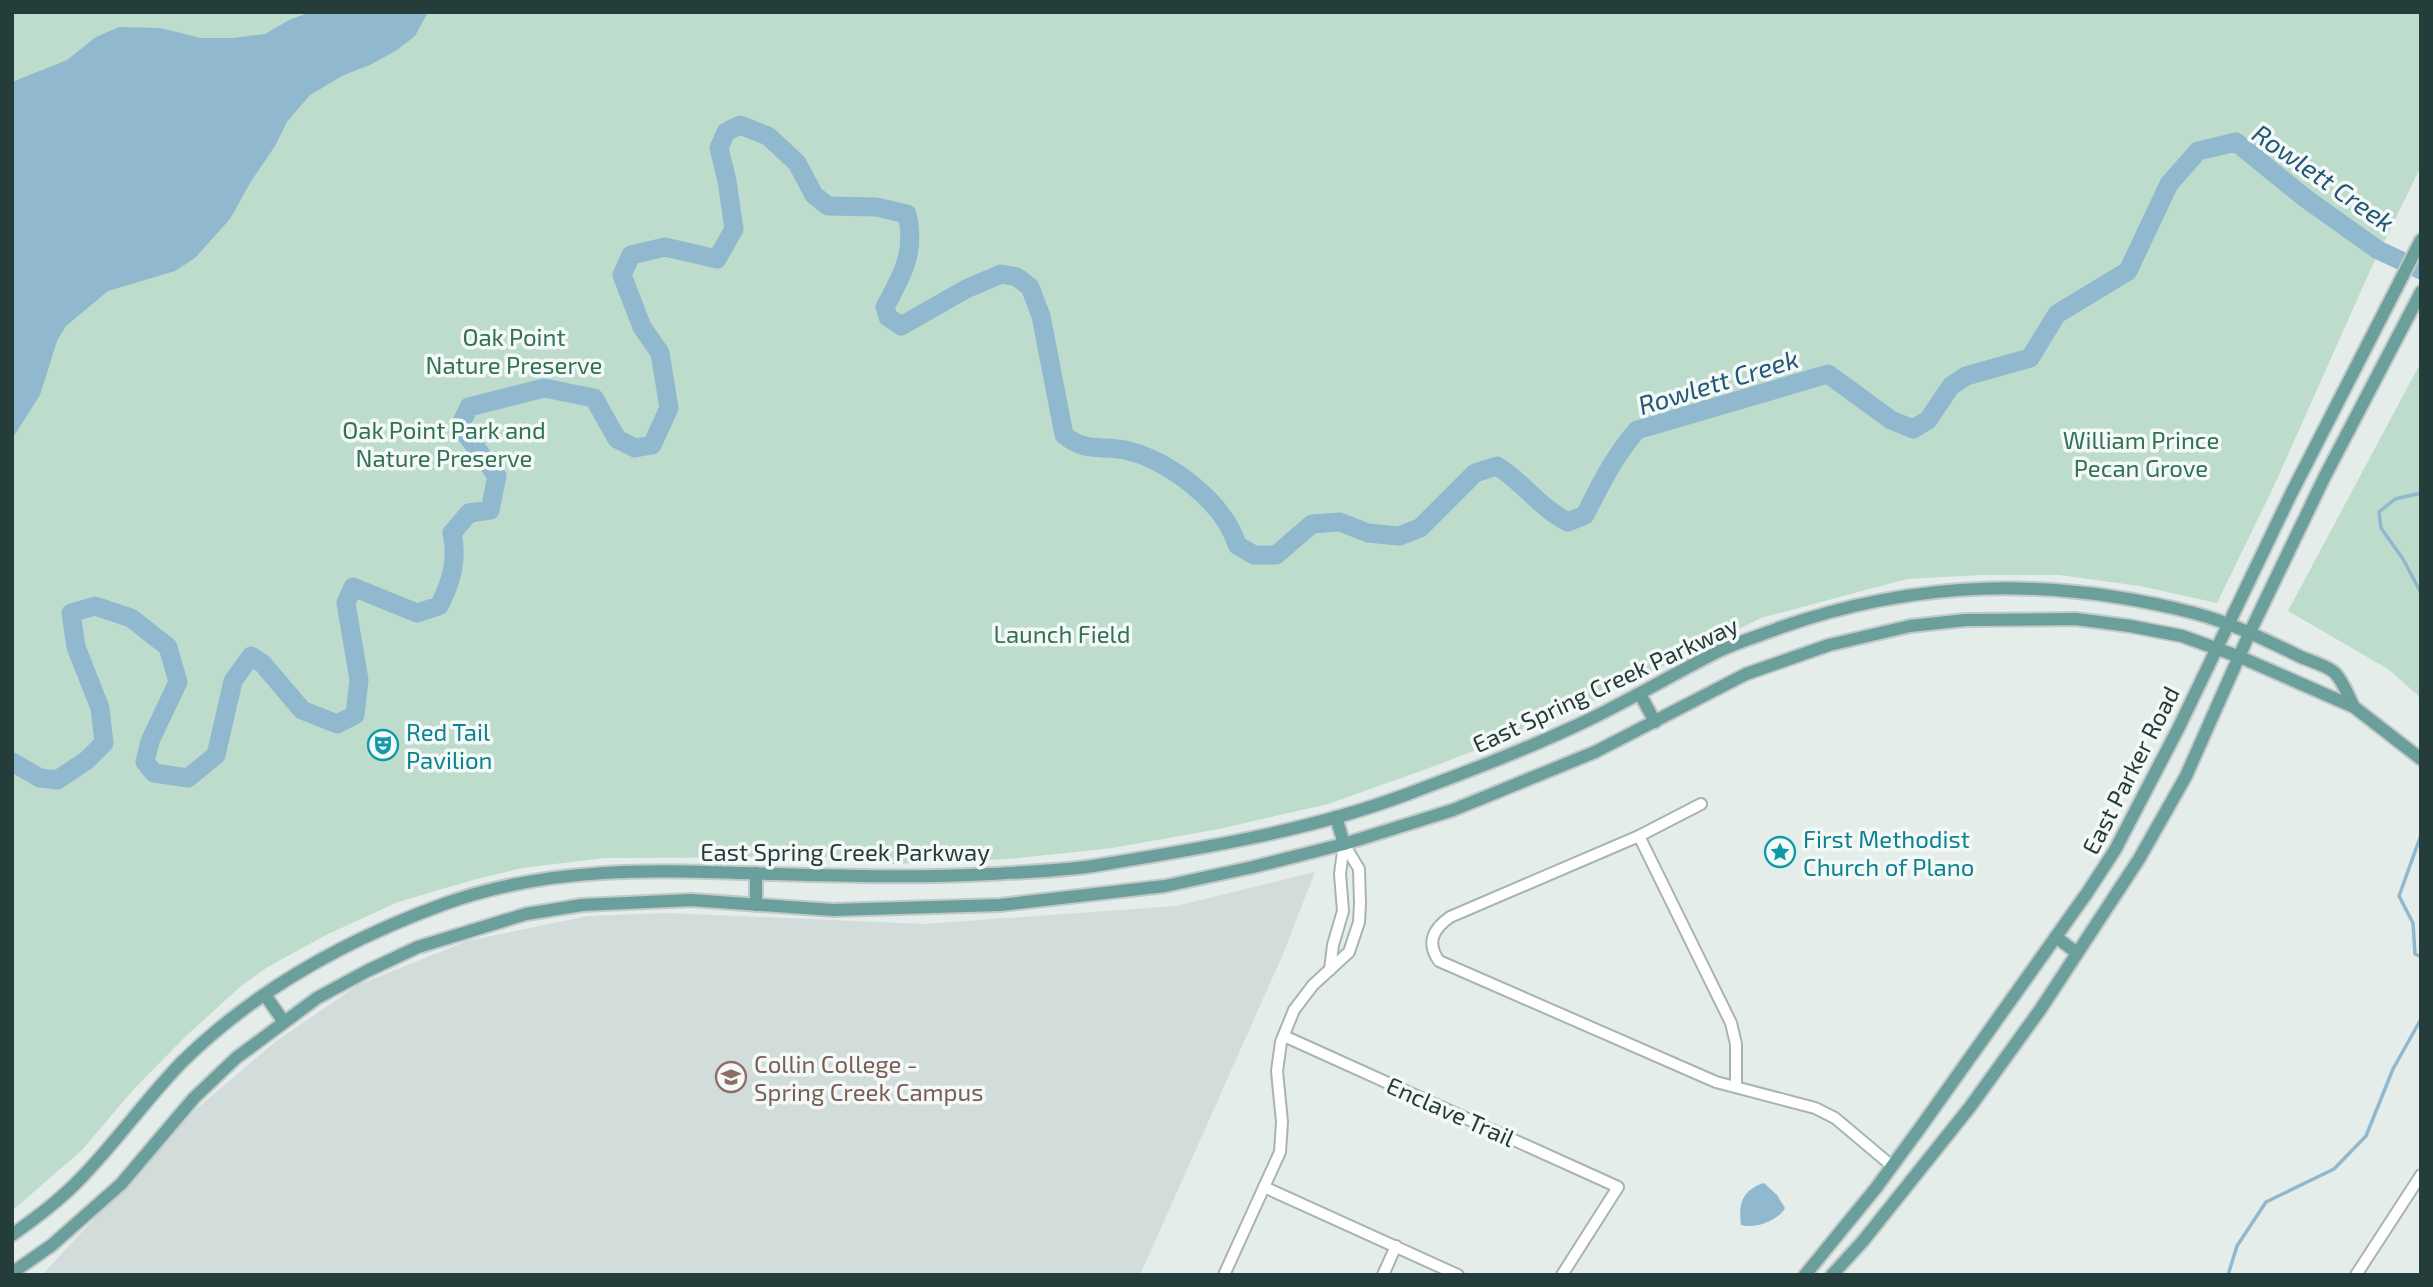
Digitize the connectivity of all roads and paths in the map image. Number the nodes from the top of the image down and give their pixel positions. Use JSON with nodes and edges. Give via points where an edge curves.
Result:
{"nodes":[{"id":1,"x":2421,"y":240,"type":"edge"},
{"id":2,"x":2421,"y":292,"type":"edge"},
{"id":3,"x":2228,"y":622,"type":"junction"},
{"id":4,"x":2250,"y":632,"type":"junction"},
{"id":5,"x":2215,"y":647,"type":"junction"},
{"id":6,"x":2240,"y":657,"type":"junction"},
{"id":7,"x":1640,"y":694,"type":"junction"},
{"id":8,"x":2354,"y":707,"type":"junction"},
{"id":9,"x":1655,"y":722,"type":"junction"},
{"id":10,"x":2421,"y":759,"type":"edge"},
{"id":11,"x":1701,"y":804,"type":"dead end"},
{"id":12,"x":1336,"y":817,"type":"junction"},
{"id":13,"x":1639,"y":836,"type":"junction"},
{"id":14,"x":1344,"y":844,"type":"junction"},
{"id":15,"x":756,"y":873,"type":"junction"},
{"id":16,"x":756,"y":905,"type":"junction"},
{"id":17,"x":2056,"y":937,"type":"junction"},
{"id":18,"x":2077,"y":953,"type":"junction"},
{"id":19,"x":1331,"y":970,"type":"junction"},
{"id":20,"x":265,"y":995,"type":"junction"},
{"id":21,"x":284,"y":1022,"type":"junction"},
{"id":22,"x":1284,"y":1036,"type":"junction"},
{"id":23,"x":1736,"y":1086,"type":"junction"},
{"id":24,"x":1892,"y":1166,"type":"junction"},
{"id":25,"x":2421,"y":1175,"type":"edge"},
{"id":26,"x":1910,"y":1182,"type":"junction"},
{"id":27,"x":1264,"y":1186,"type":"junction"},
{"id":28,"x":12,"y":1235,"type":"edge"},
{"id":29,"x":1396,"y":1247,"type":"junction"},
{"id":30,"x":12,"y":1273,"type":"edge"},
{"id":31,"x":1224,"y":1275,"type":"edge"},
{"id":32,"x":1383,"y":1275,"type":"edge"},
{"id":33,"x":1458,"y":1275,"type":"edge"},
{"id":34,"x":1562,"y":1275,"type":"edge"},
{"id":35,"x":1805,"y":1275,"type":"edge"},
{"id":36,"x":1832,"y":1275,"type":"edge"},
{"id":37,"x":2356,"y":1275,"type":"edge"}],
"edges":[{"from":1,"to":3,"type":"main road","name":"East Parker Road"},
{"from":2,"to":4,"type":"main road","name":"East Parker Road"},
{"from":3,"to":4,"type":"main road","name":"East Spring Creek Parkway"},
{"from":3,"to":5,"type":"main road","name":"East Parker Road"},
{"from":3,"to":7,"type":"main road","name":"East Spring Creek Parkway","via":[[2144,601],[2076,591],[1956,589],[1813,616],[1720,651]]},
{"from":4,"to":6,"type":"main road","name":"East Parker Road"},
{"from":4,"to":8,"type":"main road","name":"East Spring Creek Parkway","via":[[2335,673]]},
{"from":5,"to":6,"type":"main road","name":"East Spring Creek Parkway"},
{"from":5,"to":9,"type":"main road","name":"East Spring Creek Parkway","via":[[2182,636],[2076,619],[1966,620],[1910,626],[1829,645],[1746,674]]},
{"from":5,"to":17,"type":"main road","name":"East Parker Road","via":[[2115,850]]},
{"from":6,"to":8,"type":"main road","name":"East Spring Creek Parkway"},
{"from":6,"to":18,"type":"main road","name":"East Parker Road","via":[[2161,822]]},
{"from":7,"to":9,"type":"main road"},
{"from":7,"to":12,"type":"main road","name":"East Spring Creek Parkway","via":[[1518,752]]},
{"from":8,"to":10,"type":"main road"},
{"from":9,"to":14,"type":"main road","name":"East Spring Creek Parkway","via":[[1492,796]]},
{"from":11,"to":13,"type":"street"},
{"from":12,"to":14,"type":"main road"},
{"from":12,"to":15,"type":"main road","name":"East Spring Creek Parkway","via":[[1216,845],[1066,870],[918,878]]},
{"from":13,"to":23,"type":"street","via":[[1731,1023]]},
{"from":13,"to":23,"type":"street","via":[[1450,917],[1438,925],[1433,952],[1439,961],[1716,1082]]},
{"from":14,"to":16,"type":"main road","name":"East Spring Creek Parkway","via":[[1165,886],[1056,900],[833,910]]},
{"from":14,"to":19,"type":"street","via":[[1340,874],[1343,911]]},
{"from":14,"to":19,"type":"street","via":[[1359,869],[1359,922],[1349,952]]},
{"from":15,"to":16,"type":"main road"},
{"from":15,"to":20,"type":"main road","name":"East Spring Creek Parkway","via":[[606,871],[496,888],[365,936]]},
{"from":16,"to":21,"type":"main road","name":"East Spring Creek Parkway","via":[[691,900],[582,905],[526,914],[408,952],[317,998]]},
{"from":17,"to":18,"type":"main road"},
{"from":17,"to":24,"type":"main road","name":"East Parker Road"},
{"from":18,"to":26,"type":"main road","name":"East Parker Road","via":[[1970,1107]]},
{"from":19,"to":22,"type":"street","via":[[1294,1010]]},
{"from":20,"to":21,"type":"main road"},
{"from":20,"to":28,"type":"main road","name":"East Spring Creek Parkway","via":[[187,1057],[77,1183]]},
{"from":21,"to":30,"type":"main road","name":"East Spring Creek Parkway","via":[[194,1098],[121,1184],[52,1245]]},
{"from":22,"to":27,"type":"street","via":[[1277,1071],[1282,1122],[1279,1152]]},
{"from":22,"to":34,"type":"street","name":"Enclave Trail","via":[[1618,1187]]},
{"from":23,"to":24,"type":"street","via":[[1835,1118]]},
{"from":24,"to":26,"type":"main road"},
{"from":24,"to":35,"type":"main road","name":"East Parker Road"},
{"from":25,"to":37,"type":"street"},
{"from":26,"to":36,"type":"main road","name":"East Parker Road"},
{"from":27,"to":29,"type":"street"},
{"from":27,"to":31,"type":"street"},
{"from":29,"to":32,"type":"street"},
{"from":29,"to":33,"type":"street"}]}
